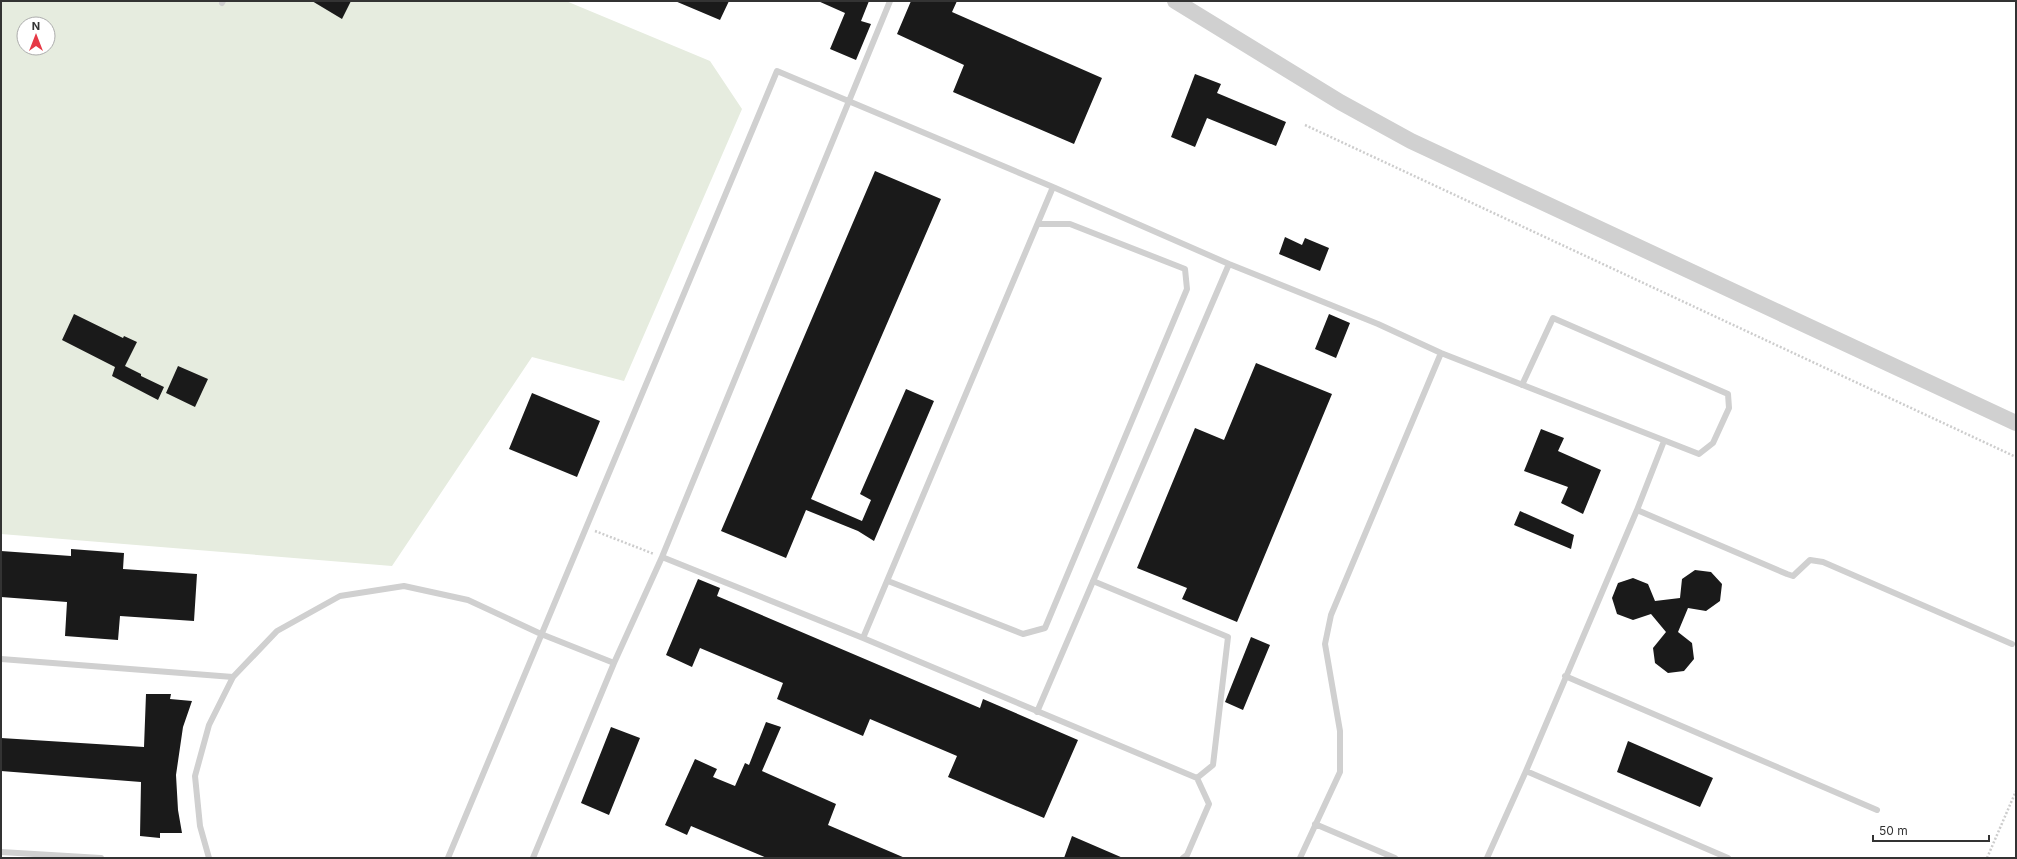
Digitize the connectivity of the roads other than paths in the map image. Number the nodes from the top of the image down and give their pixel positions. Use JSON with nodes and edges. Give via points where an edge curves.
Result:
{"nodes":[{"id":1,"x":890,"y":1,"type":"edge"},
{"id":2,"x":1175,"y":1,"type":"edge"},
{"id":3,"x":848,"y":102,"type":"junction"},
{"id":4,"x":1052,"y":187,"type":"junction"},
{"id":5,"x":1038,"y":224,"type":"junction"},
{"id":6,"x":1229,"y":264,"type":"junction"},
{"id":7,"x":1440,"y":353,"type":"junction"},
{"id":8,"x":1522,"y":385,"type":"junction"},
{"id":9,"x":2016,"y":422,"type":"edge"},
{"id":10,"x":1664,"y":441,"type":"junction"},
{"id":11,"x":1637,"y":510,"type":"junction"},
{"id":12,"x":662,"y":557,"type":"junction"},
{"id":13,"x":888,"y":582,"type":"junction"},
{"id":14,"x":1094,"y":582,"type":"junction"},
{"id":15,"x":541,"y":634,"type":"junction"},
{"id":16,"x":863,"y":638,"type":"junction"},
{"id":17,"x":2012,"y":644,"type":"dead end"},
{"id":18,"x":1,"y":659,"type":"edge"},
{"id":19,"x":614,"y":663,"type":"junction"},
{"id":20,"x":1565,"y":676,"type":"junction"},
{"id":21,"x":233,"y":677,"type":"junction"},
{"id":22,"x":1036,"y":712,"type":"junction"},
{"id":23,"x":1526,"y":771,"type":"junction"},
{"id":24,"x":1197,"y":778,"type":"junction"},
{"id":25,"x":1878,"y":810,"type":"dead end"},
{"id":26,"x":1315,"y":824,"type":"junction"},
{"id":27,"x":1,"y":852,"type":"edge"},
{"id":28,"x":101,"y":858,"type":"edge"},
{"id":29,"x":209,"y":858,"type":"edge"},
{"id":30,"x":448,"y":858,"type":"edge"},
{"id":31,"x":533,"y":858,"type":"edge"},
{"id":32,"x":1183,"y":858,"type":"edge"},
{"id":33,"x":1300,"y":858,"type":"edge"},
{"id":34,"x":1395,"y":858,"type":"edge"},
{"id":35,"x":1486,"y":858,"type":"edge"},
{"id":36,"x":1728,"y":858,"type":"edge"}],
"edges":[{"from":1,"to":3,"type":"lane"},
{"from":2,"to":9,"type":"street","via":[[1340,102],[1411,141]]},
{"from":3,"to":4,"type":"lane"},
{"from":3,"to":12,"type":"lane"},
{"from":3,"to":15,"type":"lane","via":[[777,71]]},
{"from":4,"to":5,"type":"lane"},
{"from":4,"to":6,"type":"lane"},
{"from":5,"to":13,"type":"lane"},
{"from":5,"to":13,"type":"lane","via":[[1070,224],[1185,269],[1187,289],[1045,628],[1024,634]]},
{"from":6,"to":7,"type":"lane","via":[[1378,324]]},
{"from":6,"to":14,"type":"lane"},
{"from":7,"to":8,"type":"lane"},
{"from":7,"to":26,"type":"lane","via":[[1331,615],[1325,644],[1340,731],[1340,772]]},
{"from":8,"to":10,"type":"lane"},
{"from":8,"to":10,"type":"lane","via":[[1553,318],[1728,394],[1729,408],[1714,443],[1698,454]]},
{"from":10,"to":11,"type":"lane"},
{"from":11,"to":17,"type":"lane","via":[[1793,576],[1810,560],[1823,562]]},
{"from":11,"to":20,"type":"lane"},
{"from":12,"to":16,"type":"lane"},
{"from":12,"to":19,"type":"lane"},
{"from":13,"to":16,"type":"lane"},
{"from":14,"to":22,"type":"lane"},
{"from":14,"to":24,"type":"lane","via":[[1228,637],[1213,765]]},
{"from":15,"to":19,"type":"lane"},
{"from":15,"to":21,"type":"lane","via":[[468,600],[404,586],[340,596],[277,631]]},
{"from":15,"to":30,"type":"lane"},
{"from":16,"to":22,"type":"lane"},
{"from":18,"to":21,"type":"lane"},
{"from":19,"to":31,"type":"lane"},
{"from":20,"to":23,"type":"lane"},
{"from":20,"to":25,"type":"lane"},
{"from":21,"to":29,"type":"lane","via":[[208,725],[195,776],[200,826]]},
{"from":22,"to":24,"type":"lane"},
{"from":23,"to":35,"type":"lane"},
{"from":23,"to":36,"type":"lane"},
{"from":24,"to":32,"type":"lane","via":[[1209,804],[1187,855]]},
{"from":26,"to":33,"type":"lane"},
{"from":26,"to":34,"type":"lane"},
{"from":27,"to":28,"type":"lane"}]}
